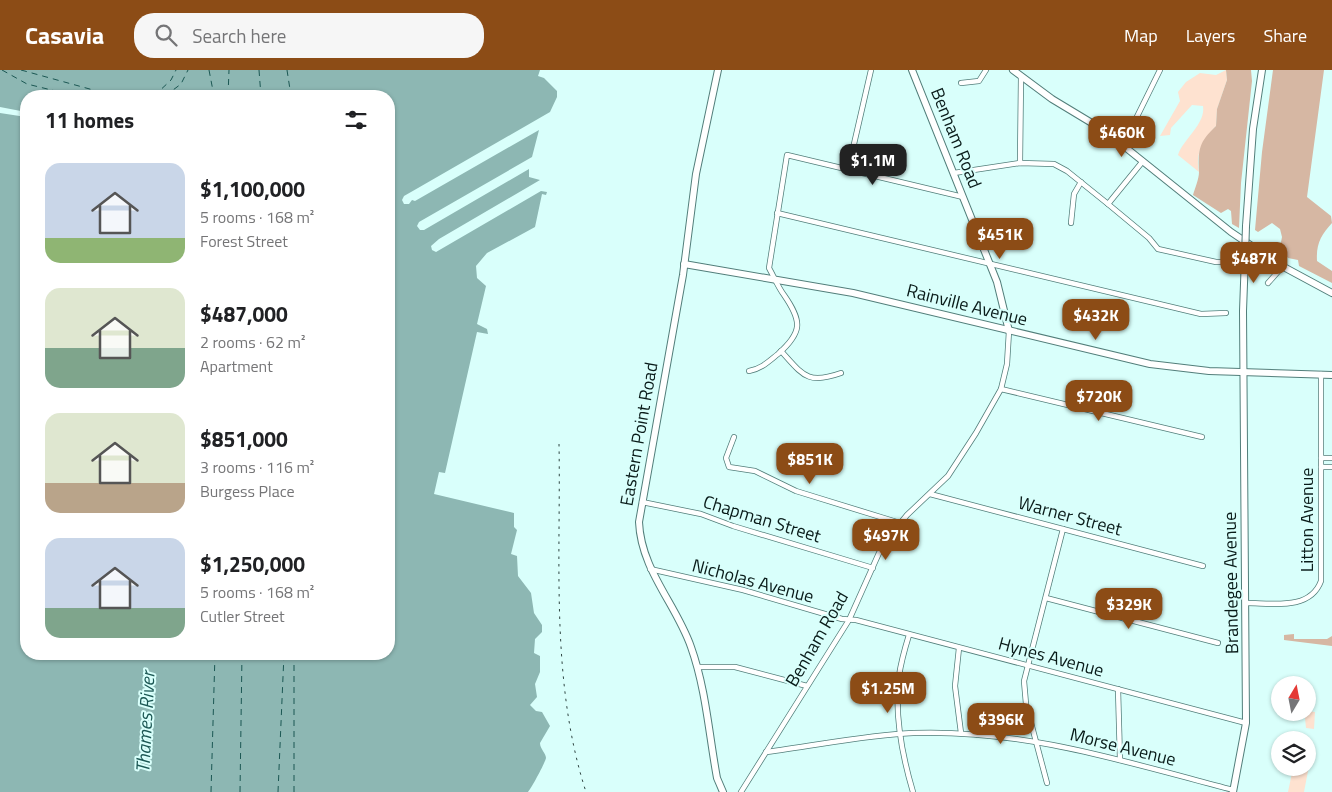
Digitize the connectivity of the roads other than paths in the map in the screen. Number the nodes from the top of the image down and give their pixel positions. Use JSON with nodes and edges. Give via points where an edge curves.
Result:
{"nodes":[{"id":1,"x":718,"y":70,"type":"edge"},
{"id":2,"x":871,"y":70,"type":"edge"},
{"id":3,"x":912,"y":70,"type":"edge"},
{"id":4,"x":986,"y":70,"type":"edge"},
{"id":5,"x":1013,"y":70,"type":"edge"},
{"id":6,"x":1160,"y":70,"type":"edge"},
{"id":7,"x":1262,"y":70,"type":"edge"},
{"id":8,"x":1021,"y":76,"type":"junction"},
{"id":9,"x":961,"y":83,"type":"dead end"},
{"id":10,"x":1123,"y":145,"type":"junction"},
{"id":11,"x":1142,"y":161,"type":"junction"},
{"id":12,"x":1020,"y":163,"type":"junction"},
{"id":13,"x":848,"y":170,"type":"junction"},
{"id":14,"x":954,"y":173,"type":"junction"},
{"id":15,"x":1081,"y":182,"type":"junction"},
{"id":16,"x":963,"y":197,"type":"junction"},
{"id":17,"x":1108,"y":204,"type":"junction"},
{"id":18,"x":777,"y":214,"type":"junction"},
{"id":19,"x":1071,"y":223,"type":"dead end"},
{"id":20,"x":1226,"y":262,"type":"dead end"},
{"id":21,"x":684,"y":264,"type":"junction"},
{"id":22,"x":991,"y":265,"type":"junction"},
{"id":23,"x":1283,"y":266,"type":"junction"},
{"id":24,"x":774,"y":278,"type":"junction"},
{"id":25,"x":1268,"y":283,"type":"dead end"},
{"id":26,"x":1332,"y":293,"type":"edge"},
{"id":27,"x":1226,"y":313,"type":"dead end"},
{"id":28,"x":1009,"y":331,"type":"junction"},
{"id":29,"x":781,"y":351,"type":"junction"},
{"id":30,"x":749,"y":371,"type":"dead end"},
{"id":31,"x":1244,"y":372,"type":"junction"},
{"id":32,"x":841,"y":374,"type":"dead end"},
{"id":33,"x":1321,"y":374,"type":"junction"},
{"id":34,"x":1332,"y":374,"type":"edge"},
{"id":35,"x":1001,"y":389,"type":"junction"},
{"id":36,"x":1202,"y":436,"type":"dead end"},
{"id":37,"x":734,"y":437,"type":"dead end"},
{"id":38,"x":1321,"y":458,"type":"junction"},
{"id":39,"x":1332,"y":458,"type":"edge"},
{"id":40,"x":1321,"y":467,"type":"junction"},
{"id":41,"x":1332,"y":467,"type":"edge"},
{"id":42,"x":930,"y":494,"type":"junction"},
{"id":43,"x":642,"y":502,"type":"junction"},
{"id":44,"x":900,"y":522,"type":"junction"},
{"id":45,"x":1063,"y":529,"type":"junction"},
{"id":46,"x":1203,"y":566,"type":"dead end"},
{"id":47,"x":872,"y":568,"type":"junction"},
{"id":48,"x":650,"y":569,"type":"junction"},
{"id":49,"x":1046,"y":598,"type":"junction"},
{"id":50,"x":1246,"y":603,"type":"junction"},
{"id":51,"x":849,"y":620,"type":"junction"},
{"id":52,"x":909,"y":635,"type":"junction"},
{"id":53,"x":1218,"y":643,"type":"dead end"},
{"id":54,"x":959,"y":648,"type":"junction"},
{"id":55,"x":1028,"y":665,"type":"junction"},
{"id":56,"x":698,"y":667,"type":"junction"},
{"id":57,"x":807,"y":686,"type":"junction"},
{"id":58,"x":1118,"y":689,"type":"junction"},
{"id":59,"x":1246,"y":723,"type":"junction"},
{"id":60,"x":962,"y":733,"type":"junction"},
{"id":61,"x":901,"y":734,"type":"junction"},
{"id":62,"x":1036,"y":741,"type":"junction"},
{"id":63,"x":766,"y":752,"type":"junction"},
{"id":64,"x":1120,"y":760,"type":"junction"},
{"id":65,"x":1047,"y":783,"type":"dead end"},
{"id":66,"x":1233,"y":791,"type":"edge"},
{"id":67,"x":722,"y":792,"type":"edge"},
{"id":68,"x":741,"y":792,"type":"edge"},
{"id":69,"x":913,"y":792,"type":"edge"}],
"edges":[{"from":1,"to":21,"type":"main road","name":"Eastern Point Road","via":[[696,174]]},
{"from":2,"to":13,"type":"street"},
{"from":3,"to":14,"type":"main road","name":"Benham Road"},
{"from":4,"to":9,"type":"street","via":[[979,81]]},
{"from":5,"to":8,"type":"main road"},
{"from":6,"to":10,"type":"street"},
{"from":7,"to":31,"type":"main road","name":"Brandegee Avenue","bridge":true,"via":[[1253,129],[1246,226]]},
{"from":8,"to":10,"type":"main road"},
{"from":8,"to":12,"type":"street"},
{"from":10,"to":11,"type":"main road"},
{"from":11,"to":17,"type":"street"},
{"from":11,"to":23,"type":"main road","via":[[1204,213]]},
{"from":12,"to":14,"type":"street"},
{"from":12,"to":15,"type":"street","via":[[1054,164]]},
{"from":13,"to":16,"type":"street"},
{"from":13,"to":18,"type":"street","via":[[787,155]]},
{"from":14,"to":16,"type":"main road","name":"Benham Road"},
{"from":15,"to":17,"type":"street"},
{"from":15,"to":19,"type":"street","via":[[1074,194]]},
{"from":16,"to":22,"type":"main road","name":"Benham Road"},
{"from":17,"to":20,"type":"street","via":[[1161,250]]},
{"from":18,"to":22,"type":"street"},
{"from":18,"to":24,"type":"street","via":[[768,268]]},
{"from":21,"to":24,"type":"main road","name":"Rainville Avenue"},
{"from":21,"to":43,"type":"main road","name":"Eastern Point Road"},
{"from":22,"to":27,"type":"street","via":[[1204,314]]},
{"from":22,"to":28,"type":"main road","name":"Benham Road"},
{"from":23,"to":25,"type":"street"},
{"from":23,"to":26,"type":"main road"},
{"from":24,"to":28,"type":"main road","name":"Rainville Avenue","via":[[853,293]]},
{"from":24,"to":29,"type":"street","via":[[799,324],[794,337]]},
{"from":28,"to":31,"type":"main road","name":"Rainville Avenue","via":[[1150,364]]},
{"from":28,"to":35,"type":"street","name":"Benham Road","via":[[1007,364]]},
{"from":29,"to":30,"type":"street","via":[[760,369]]},
{"from":29,"to":32,"type":"street","via":[[801,373],[812,379]]},
{"from":31,"to":33,"type":"main road","name":"Rainville Avenue"},
{"from":31,"to":50,"type":"main road","name":"Brandegee Avenue"},
{"from":33,"to":34,"type":"main road","name":"Rainville Avenue"},
{"from":33,"to":38,"type":"street","name":"Litton Avenue"},
{"from":35,"to":36,"type":"street"},
{"from":35,"to":42,"type":"street","name":"Benham Road","via":[[960,459]]},
{"from":37,"to":44,"type":"street","via":[[726,458],[729,467],[760,473],[796,491]]},
{"from":38,"to":39,"type":"street"},
{"from":38,"to":40,"type":"street","name":"Litton Avenue"},
{"from":40,"to":41,"type":"street"},
{"from":40,"to":50,"type":"street","name":"Litton Avenue","via":[[1322,576],[1318,589],[1300,602]]},
{"from":42,"to":44,"type":"street","name":"Benham Road"},
{"from":42,"to":45,"type":"street","name":"Warner Street"},
{"from":43,"to":47,"type":"street","name":"Chapman Street","via":[[701,514]]},
{"from":43,"to":48,"type":"main road","name":"Eastern Point Road","via":[[640,538]]},
{"from":44,"to":47,"type":"street","name":"Benham Road"},
{"from":45,"to":46,"type":"street","name":"Warner Street"},
{"from":45,"to":49,"type":"street"},
{"from":47,"to":51,"type":"street","name":"Benham Road"},
{"from":48,"to":51,"type":"street","name":"Nicholas Avenue","via":[[744,590]]},
{"from":48,"to":56,"type":"main road","name":"Eastern Point Road","via":[[685,632]]},
{"from":49,"to":53,"type":"street"},
{"from":49,"to":55,"type":"street"},
{"from":50,"to":59,"type":"main road","name":"Brandegee Avenue"},
{"from":51,"to":52,"type":"street","name":"Hynes Avenue"},
{"from":51,"to":57,"type":"street","name":"Benham Road"},
{"from":52,"to":54,"type":"street","name":"Hynes Avenue"},
{"from":52,"to":61,"type":"street","via":[[897,694]]},
{"from":54,"to":55,"type":"street","name":"Hynes Avenue"},
{"from":54,"to":60,"type":"street","via":[[955,686]]},
{"from":55,"to":58,"type":"street","name":"Hynes Avenue"},
{"from":55,"to":62,"type":"street","via":[[1024,693]]},
{"from":56,"to":57,"type":"street","via":[[735,667]]},
{"from":56,"to":67,"type":"main road","name":"Eastern Point Road"},
{"from":57,"to":63,"type":"street","name":"Benham Road"},
{"from":58,"to":59,"type":"street","name":"Hynes Avenue"},
{"from":58,"to":64,"type":"street"},
{"from":59,"to":66,"type":"main road","name":"Brandegee Avenue"},
{"from":60,"to":61,"type":"street","name":"Morse Avenue"},
{"from":60,"to":62,"type":"street","name":"Morse Avenue"},
{"from":61,"to":63,"type":"street","name":"Morse Avenue"},
{"from":61,"to":69,"type":"street"},
{"from":62,"to":64,"type":"street","name":"Morse Avenue"},
{"from":62,"to":65,"type":"street"},
{"from":63,"to":68,"type":"street","name":"Benham Road"},
{"from":64,"to":66,"type":"street","name":"Morse Avenue"}]}
